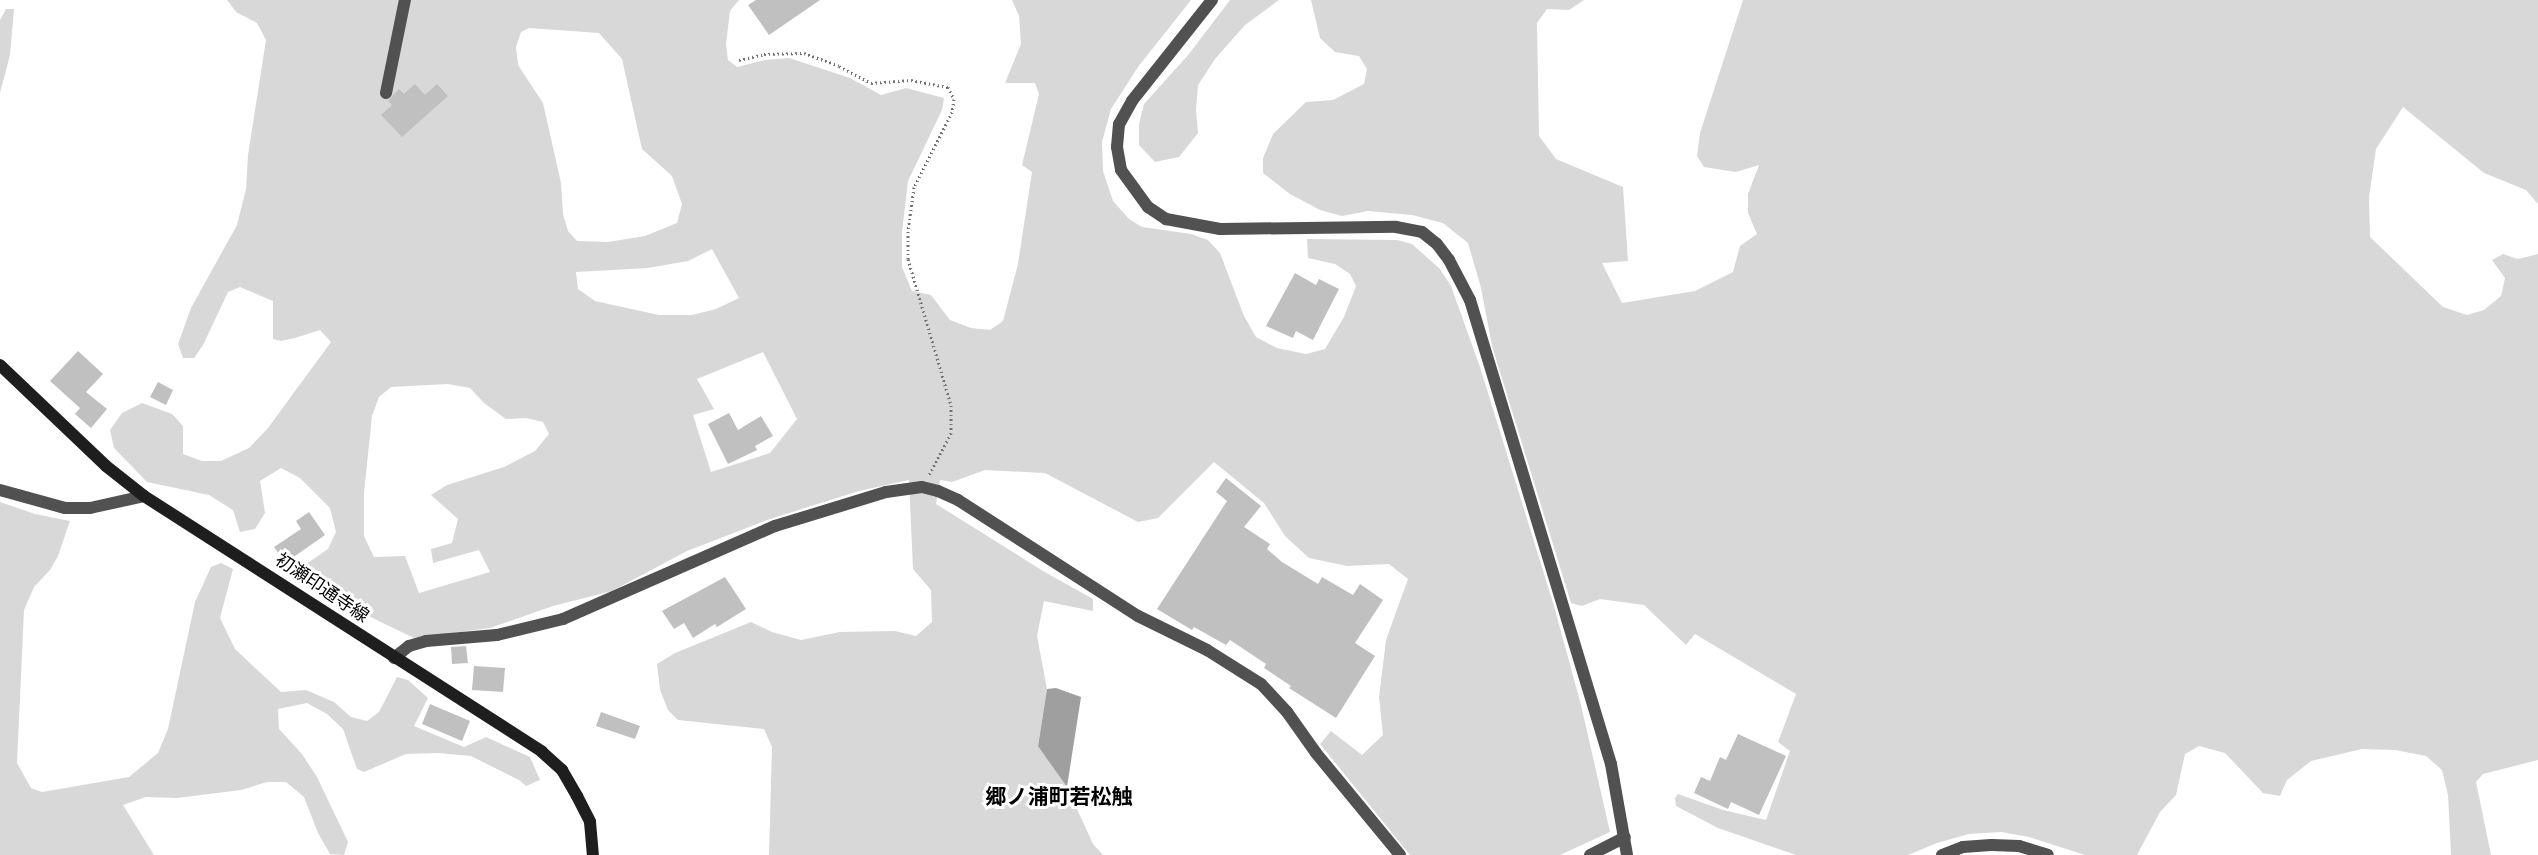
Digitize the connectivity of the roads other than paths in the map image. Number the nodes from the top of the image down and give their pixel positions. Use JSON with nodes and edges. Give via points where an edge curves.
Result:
{"nodes":[{"id":1,"x":405,"y":0,"type":"edge"},
{"id":2,"x":1212,"y":0,"type":"edge"},
{"id":3,"x":387,"y":93,"type":"dead end"},
{"id":4,"x":0,"y":365,"type":"edge"},
{"id":5,"x":0,"y":490,"type":"edge"},
{"id":6,"x":144,"y":496,"type":"junction"},
{"id":7,"x":394,"y":658,"type":"junction"},
{"id":8,"x":1625,"y":837,"type":"junction"},
{"id":9,"x":592,"y":855,"type":"edge"},
{"id":10,"x":1400,"y":855,"type":"edge"},
{"id":11,"x":1590,"y":855,"type":"edge"},
{"id":12,"x":1627,"y":855,"type":"edge"},
{"id":13,"x":1942,"y":855,"type":"edge"},
{"id":14,"x":2048,"y":855,"type":"edge"}],
"edges":[{"from":1,"to":3,"type":"street"},
{"from":2,"to":8,"type":"street","via":[[1123,116],[1117,147],[1121,170],[1148,207],[1174,221],[1220,229],[1396,226],[1422,232],[1437,244],[1470,300],[1611,764]]},
{"from":4,"to":6,"type":"main road","name":"初瀬印通寺線","via":[[106,466]]},
{"from":5,"to":6,"type":"street","via":[[65,508],[90,508]]},
{"from":6,"to":7,"type":"main road","name":"初瀬印通寺線"},
{"from":7,"to":9,"type":"main road","name":"初瀬印通寺線","via":[[542,752],[562,770],[590,822]]},
{"from":7,"to":10,"type":"street","via":[[409,646],[426,641],[497,635],[563,619],[775,526],[886,492],[922,487],[958,500],[1138,616],[1207,650],[1261,684]]},
{"from":8,"to":11,"type":"street"},
{"from":8,"to":12,"type":"street"},
{"from":13,"to":14,"type":"street","via":[[1963,847],[1991,845],[2019,846]]}]}
